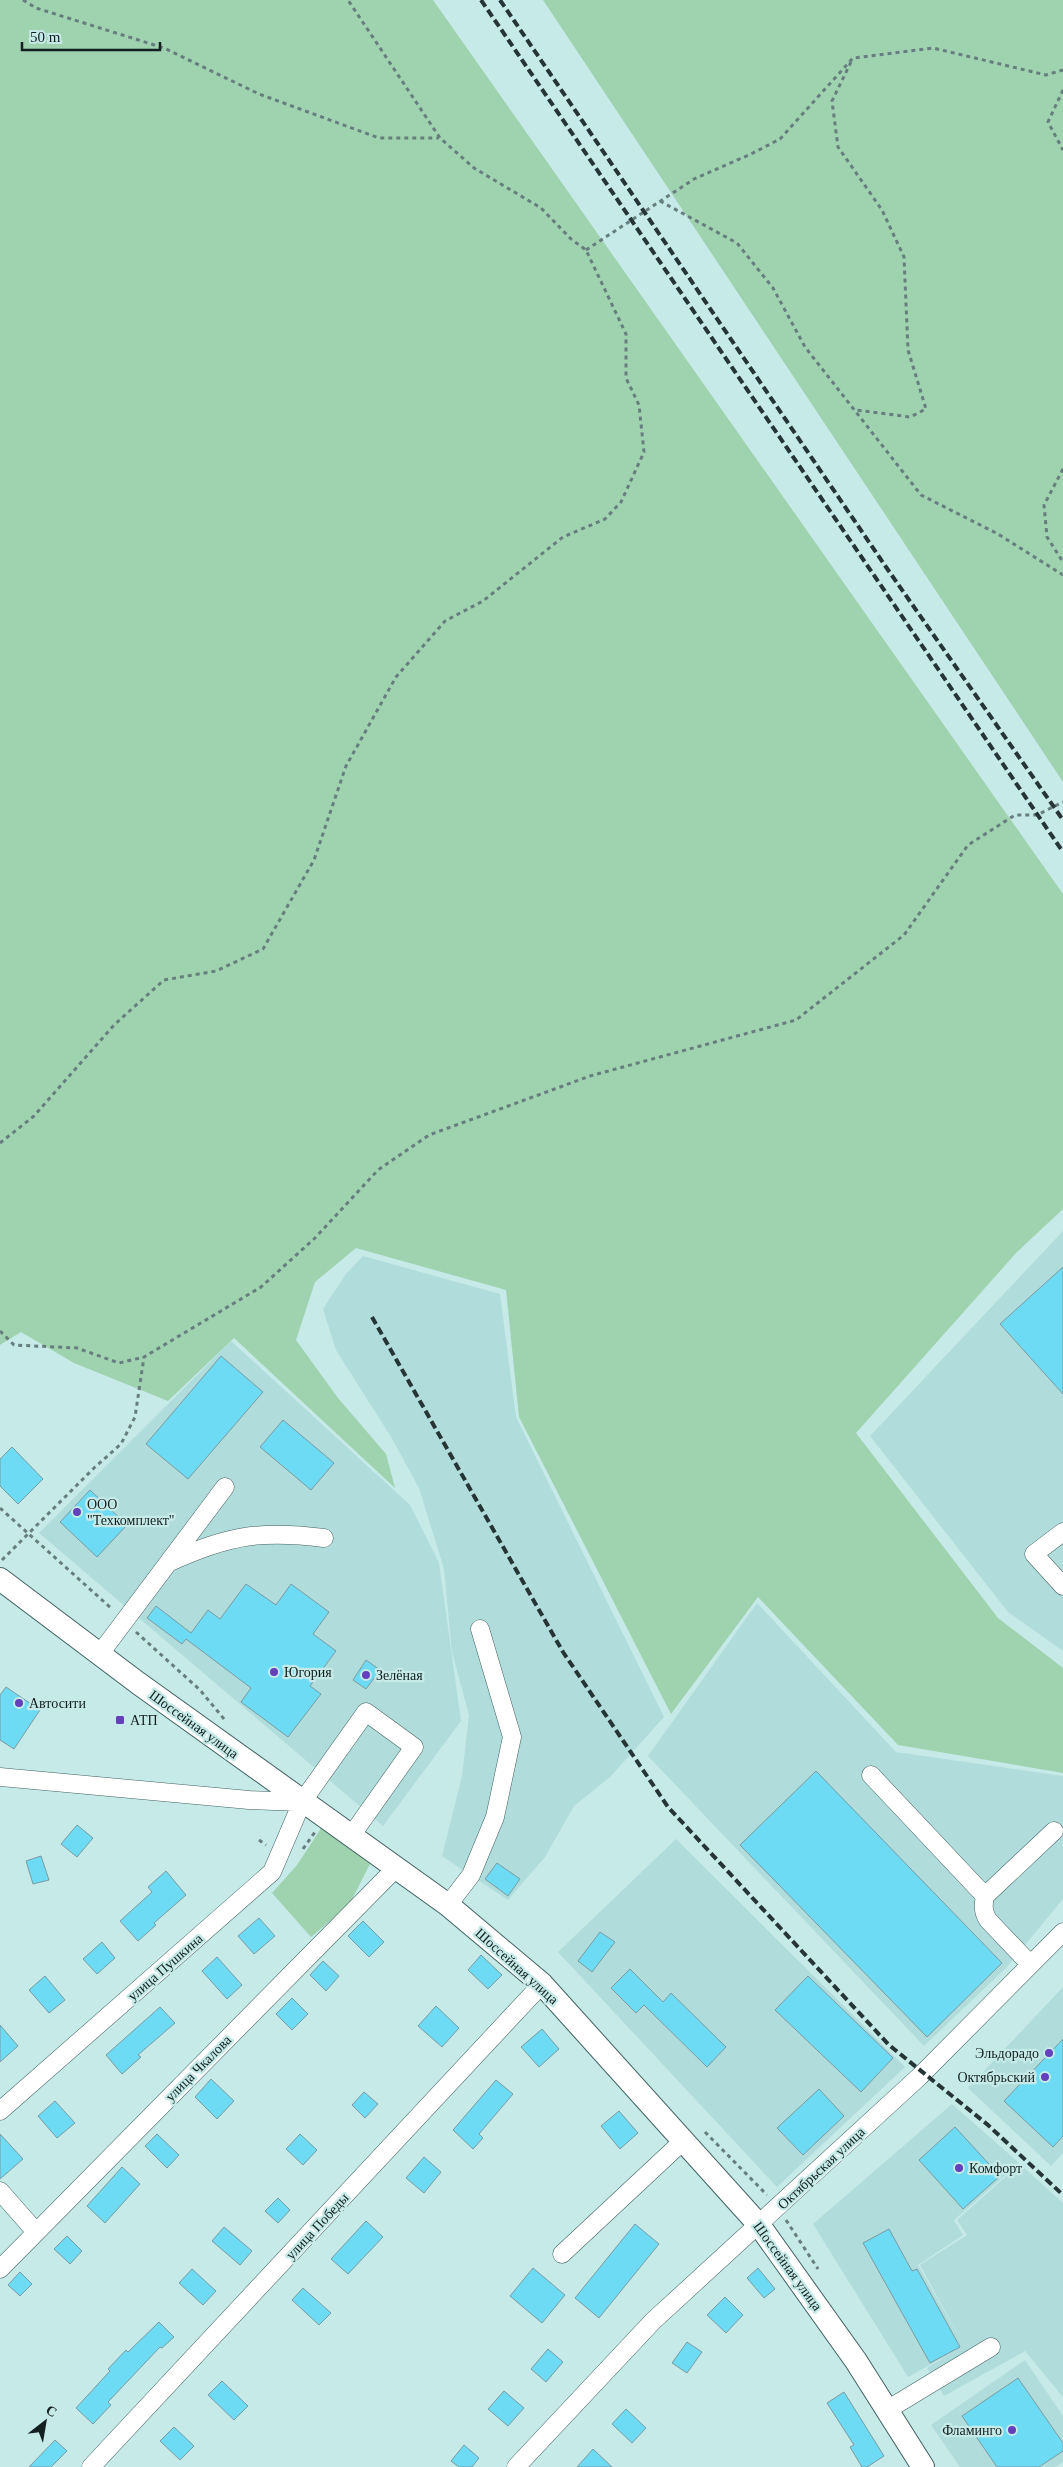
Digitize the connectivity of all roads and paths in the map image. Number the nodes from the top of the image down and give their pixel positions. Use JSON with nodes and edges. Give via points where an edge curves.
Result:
{"nodes":[{"id":1,"x":23,"y":0,"type":"edge"},
{"id":2,"x":348,"y":0,"type":"edge"},
{"id":3,"x":853,"y":58,"type":"junction"},
{"id":4,"x":1063,"y":70,"type":"edge"},
{"id":5,"x":1063,"y":90,"type":"edge"},
{"id":6,"x":440,"y":138,"type":"junction"},
{"id":7,"x":1063,"y":150,"type":"edge"},
{"id":8,"x":660,"y":200,"type":"junction"},
{"id":9,"x":586,"y":250,"type":"junction"},
{"id":10,"x":856,"y":409,"type":"junction"},
{"id":11,"x":1063,"y":469,"type":"edge"},
{"id":12,"x":1063,"y":562,"type":"edge"},
{"id":13,"x":1063,"y":575,"type":"edge"},
{"id":14,"x":1063,"y":802,"type":"edge"},
{"id":15,"x":0,"y":1143,"type":"edge"},
{"id":16,"x":0,"y":1331,"type":"edge"},
{"id":17,"x":144,"y":1357,"type":"junction"},
{"id":18,"x":224,"y":1487,"type":"dead end"},
{"id":19,"x":1063,"y":1532,"type":"edge"},
{"id":20,"x":324,"y":1538,"type":"dead end"},
{"id":21,"x":0,"y":1562,"type":"edge"},
{"id":22,"x":170,"y":1562,"type":"junction"},
{"id":23,"x":0,"y":1579,"type":"edge"},
{"id":24,"x":1063,"y":1586,"type":"edge"},
{"id":25,"x":480,"y":1629,"type":"dead end"},
{"id":26,"x":99,"y":1655,"type":"junction"},
{"id":27,"x":870,"y":1775,"type":"dead end"},
{"id":28,"x":0,"y":1777,"type":"edge"},
{"id":29,"x":302,"y":1802,"type":"junction"},
{"id":30,"x":316,"y":1830,"type":"dead end"},
{"id":31,"x":1054,"y":1831,"type":"dead end"},
{"id":32,"x":351,"y":1836,"type":"junction"},
{"id":33,"x":259,"y":1840,"type":"dead end"},
{"id":34,"x":302,"y":1850,"type":"dead end"},
{"id":35,"x":279,"y":1855,"type":"junction"},
{"id":36,"x":396,"y":1868,"type":"junction"},
{"id":37,"x":985,"y":1896,"type":"junction"},
{"id":38,"x":448,"y":1905,"type":"junction"},
{"id":39,"x":1063,"y":1932,"type":"edge"},
{"id":40,"x":1030,"y":1964,"type":"junction"},
{"id":41,"x":542,"y":1984,"type":"junction"},
{"id":42,"x":0,"y":2111,"type":"edge"},
{"id":43,"x":683,"y":2141,"type":"junction"},
{"id":44,"x":0,"y":2191,"type":"edge"},
{"id":45,"x":759,"y":2225,"type":"junction"},
{"id":46,"x":36,"y":2232,"type":"junction"},
{"id":47,"x":562,"y":2254,"type":"dead end"},
{"id":48,"x":0,"y":2269,"type":"edge"},
{"id":49,"x":991,"y":2347,"type":"dead end"},
{"id":50,"x":887,"y":2410,"type":"junction"},
{"id":51,"x":91,"y":2467,"type":"edge"},
{"id":52,"x":516,"y":2467,"type":"edge"},
{"id":53,"x":923,"y":2467,"type":"edge"}],
"edges":[{"from":1,"to":6,"type":"path","via":[[36,8],[164,48],[259,94],[378,138]]},
{"from":2,"to":6,"type":"path"},
{"from":3,"to":4,"type":"path","via":[[933,48],[1046,75]]},
{"from":3,"to":8,"type":"path","via":[[780,139],[694,179]]},
{"from":3,"to":10,"type":"path","via":[[832,101],[838,148],[882,210],[904,257],[908,350],[926,409],[910,417]]},
{"from":5,"to":7,"type":"path","via":[[1048,122]]},
{"from":6,"to":9,"type":"path","via":[[474,168],[541,208]]},
{"from":8,"to":9,"type":"path"},
{"from":8,"to":10,"type":"path","via":[[737,243],[772,288],[805,347]]},
{"from":9,"to":15,"type":"path","via":[[626,334],[626,378],[639,405],[644,452],[621,502],[605,519],[563,537],[483,601],[445,622],[396,677],[346,766],[314,860],[263,949],[216,971],[164,980],[114,1025],[34,1116]]},
{"from":10,"to":13,"type":"path","via":[[921,495],[998,534]]},
{"from":11,"to":12,"type":"path","via":[[1044,505],[1047,537]]},
{"from":14,"to":17,"type":"path","via":[[1036,815],[1015,815],[968,844],[904,935],[796,1020],[590,1076],[429,1135],[378,1170],[315,1238],[261,1287]]},
{"from":16,"to":17,"type":"path","via":[[14,1345],[77,1348],[119,1363]]},
{"from":17,"to":21,"type":"path","via":[[135,1417],[121,1444]]},
{"from":18,"to":22,"type":"street"},
{"from":19,"to":24,"type":"street","via":[[1034,1554]]},
{"from":20,"to":22,"type":"street","via":[[285,1533],[245,1536],[206,1545]]},
{"from":22,"to":26,"type":"street"},
{"from":23,"to":26,"type":"main road","name":"Шоссейная улица"},
{"from":25,"to":38,"type":"street","via":[[512,1737],[495,1817],[471,1875]]},
{"from":26,"to":29,"type":"main road","name":"Шоссейная улица"},
{"from":27,"to":37,"type":"street"},
{"from":28,"to":29,"type":"street"},
{"from":29,"to":32,"type":"main road","name":"Шоссейная улица"},
{"from":29,"to":32,"type":"street","name":"улица Пушкина","via":[[366,1712],[414,1747]]},
{"from":29,"to":35,"type":"street","name":"улица Пушкина"},
{"from":30,"to":34,"type":"path"},
{"from":31,"to":37,"type":"street"},
{"from":32,"to":36,"type":"main road","name":"Шоссейная улица"},
{"from":33,"to":35,"type":"path"},
{"from":35,"to":42,"type":"street","name":"улица Пушкина","via":[[272,1872]]},
{"from":36,"to":38,"type":"main road","name":"Шоссейная улица"},
{"from":36,"to":46,"type":"street","name":"улица Чкалова"},
{"from":37,"to":40,"type":"street","via":[[985,1914]]},
{"from":38,"to":41,"type":"main road","name":"Шоссейная улица"},
{"from":39,"to":40,"type":"street","name":"Октябрьская улица"},
{"from":40,"to":45,"type":"street","name":"Октябрьская улица","via":[[923,2074]]},
{"from":41,"to":43,"type":"main road","name":"Шоссейная улица"},
{"from":41,"to":51,"type":"street","name":"улица Победы"},
{"from":43,"to":45,"type":"main road","name":"Шоссейная улица"},
{"from":43,"to":47,"type":"street"},
{"from":44,"to":46,"type":"street"},
{"from":45,"to":50,"type":"main road","name":"Шоссейная улица"},
{"from":45,"to":52,"type":"street","name":"Октябрьская улица","via":[[653,2321]]},
{"from":46,"to":48,"type":"street","name":"улица Чкалова"},
{"from":49,"to":50,"type":"street"},
{"from":50,"to":53,"type":"main road","name":"Шоссейная улица"}]}
